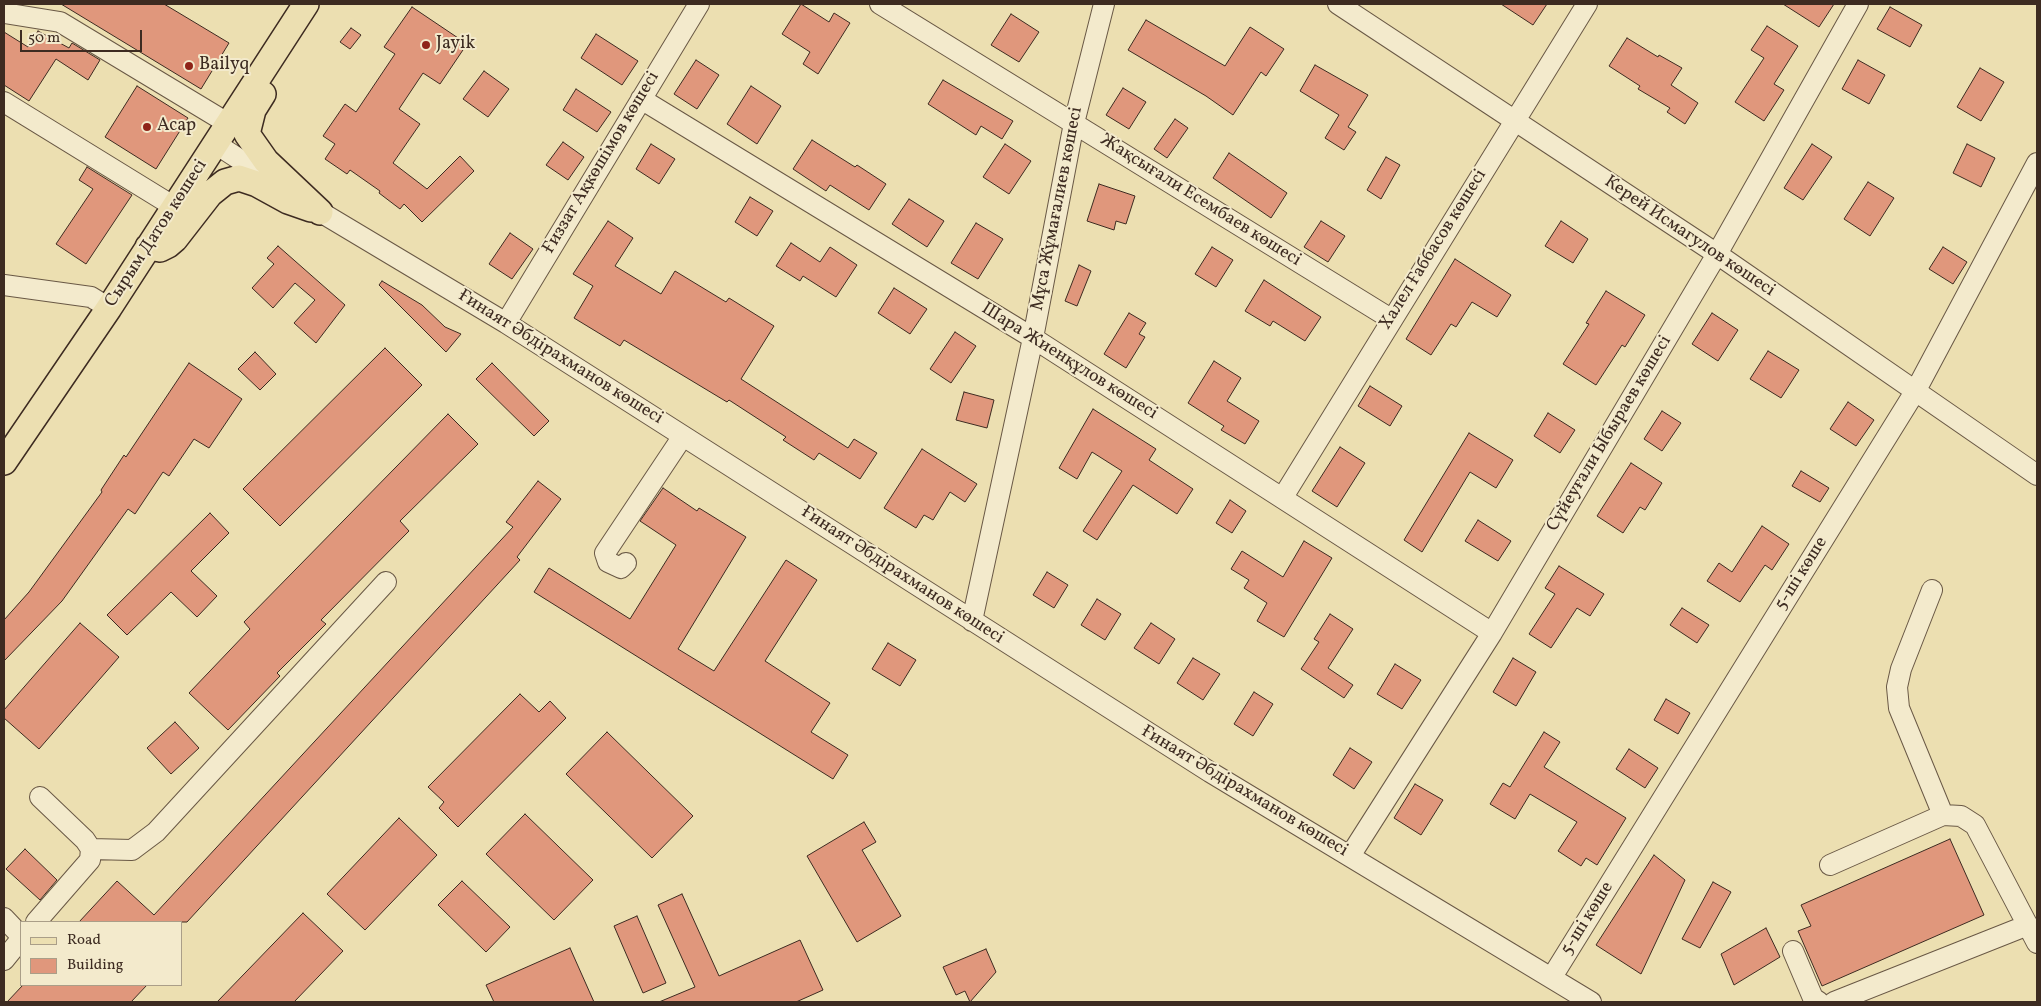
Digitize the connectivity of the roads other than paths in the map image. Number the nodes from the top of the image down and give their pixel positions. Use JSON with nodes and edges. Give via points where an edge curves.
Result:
{"nodes":[{"id":1,"x":306,"y":4,"type":"edge"},
{"id":2,"x":699,"y":4,"type":"edge"},
{"id":3,"x":880,"y":4,"type":"edge"},
{"id":4,"x":1104,"y":4,"type":"edge"},
{"id":5,"x":1338,"y":4,"type":"edge"},
{"id":6,"x":1587,"y":4,"type":"edge"},
{"id":7,"x":1858,"y":4,"type":"edge"},
{"id":8,"x":4,"y":13,"type":"edge"},
{"id":9,"x":286,"y":34,"type":"junction"},
{"id":10,"x":641,"y":99,"type":"junction"},
{"id":11,"x":4,"y":102,"type":"edge"},
{"id":12,"x":1514,"y":120,"type":"junction"},
{"id":13,"x":1074,"y":123,"type":"junction"},
{"id":14,"x":229,"y":124,"type":"junction"},
{"id":15,"x":216,"y":144,"type":"junction"},
{"id":16,"x":2037,"y":164,"type":"edge"},
{"id":17,"x":173,"y":206,"type":"junction"},
{"id":18,"x":320,"y":212,"type":"junction"},
{"id":19,"x":148,"y":247,"type":"junction"},
{"id":20,"x":1717,"y":254,"type":"junction"},
{"id":21,"x":4,"y":285,"type":"edge"},
{"id":22,"x":109,"y":308,"type":"junction"},
{"id":23,"x":1391,"y":319,"type":"junction"},
{"id":24,"x":506,"y":322,"type":"junction"},
{"id":25,"x":1033,"y":338,"type":"junction"},
{"id":26,"x":1916,"y":390,"type":"junction"},
{"id":27,"x":683,"y":436,"type":"junction"},
{"id":28,"x":6,"y":455,"type":"edge"},
{"id":29,"x":2037,"y":475,"type":"edge"},
{"id":30,"x":1283,"y":498,"type":"junction"},
{"id":31,"x":626,"y":563,"type":"dead end"},
{"id":32,"x":386,"y":582,"type":"dead end"},
{"id":33,"x":1932,"y":590,"type":"dead end"},
{"id":34,"x":972,"y":621,"type":"junction"},
{"id":35,"x":1492,"y":632,"type":"junction"},
{"id":36,"x":40,"y":797,"type":"dead end"},
{"id":37,"x":1943,"y":815,"type":"junction"},
{"id":38,"x":91,"y":849,"type":"junction"},
{"id":39,"x":1350,"y":856,"type":"junction"},
{"id":40,"x":1830,"y":865,"type":"dead end"},
{"id":41,"x":4,"y":918,"type":"edge"},
{"id":42,"x":37,"y":921,"type":"edge"},
{"id":43,"x":2028,"y":925,"type":"junction"},
{"id":44,"x":20,"y":937,"type":"edge"},
{"id":45,"x":20,"y":939,"type":"edge"},
{"id":46,"x":2037,"y":943,"type":"edge"},
{"id":47,"x":1793,"y":951,"type":"dead end"},
{"id":48,"x":4,"y":960,"type":"edge"},
{"id":49,"x":1552,"y":977,"type":"junction"},
{"id":50,"x":1591,"y":1002,"type":"edge"},
{"id":51,"x":1819,"y":1002,"type":"edge"},
{"id":52,"x":1834,"y":1002,"type":"edge"}],
"edges":[{"from":1,"to":9,"type":"main road","name":"Сырым Датов көшесі"},
{"from":2,"to":10,"type":"street","name":"Ғиззат Ақкөшімов көшесi"},
{"from":3,"to":13,"type":"street","name":"Жақсығали Есембаев көшесi"},
{"from":4,"to":13,"type":"street","name":"Мұса Жұмағалиев көшесі"},
{"from":5,"to":12,"type":"street","name":"Керей Исмагулов көшесі"},
{"from":6,"to":12,"type":"street","name":"Халел Ғаббасов көшесі"},
{"from":7,"to":20,"type":"street","name":"Сүйеуғали Ыбыраев көшесi"},
{"from":8,"to":14,"type":"street","via":[[60,22]]},
{"from":9,"to":14,"type":"main road","name":"Сырым Датов көшесі"},
{"from":9,"to":18,"type":"main road","via":[[288,49],[284,63],[253,110],[247,134],[266,161]]},
{"from":10,"to":24,"type":"street","name":"Ғиззат Ақкөшімов көшесi"},
{"from":10,"to":25,"type":"street","name":"Шара Жиенқұлов көшесі"},
{"from":11,"to":17,"type":"street"},
{"from":12,"to":20,"type":"street","name":"Керей Исмагулов көшесі"},
{"from":12,"to":23,"type":"street","name":"Халел Ғаббасов көшесі"},
{"from":13,"to":23,"type":"street","name":"Жақсығали Есембаев көшесi"},
{"from":13,"to":25,"type":"street","name":"Мұса Жұмағалиев көшесі"},
{"from":14,"to":15,"type":"main road","name":"Сырым Датов көшесі"},
{"from":15,"to":17,"type":"main road","name":"Сырым Датов көшесі"},
{"from":15,"to":18,"type":"street","name":"Ғинаят Әбдірахманов көшесі"},
{"from":16,"to":26,"type":"street","name":"5-шi көше"},
{"from":17,"to":19,"type":"main road","name":"Сырым Датов көшесі"},
{"from":18,"to":19,"type":"main road","via":[[239,178],[225,182],[210,194],[168,245],[160,249]]},
{"from":18,"to":24,"type":"street","name":"Ғинаят Әбдірахманов көшесі"},
{"from":19,"to":22,"type":"main road","name":"Сырым Датов көшесі"},
{"from":20,"to":26,"type":"street","name":"Керей Исмагулов көшесі"},
{"from":20,"to":35,"type":"street","name":"Сүйеуғали Ыбыраев көшесi"},
{"from":21,"to":22,"type":"street","via":[[91,297]]},
{"from":22,"to":28,"type":"main road","name":"Сырым Датов көшесі"},
{"from":23,"to":30,"type":"street","name":"Халел Ғаббасов көшесі"},
{"from":24,"to":27,"type":"street","name":"Ғинаят Әбдірахманов көшесі"},
{"from":25,"to":30,"type":"street","name":"Шара Жиенқұлов көшесі"},
{"from":25,"to":34,"type":"street","name":"Мұса Жұмағалиев көшесі"},
{"from":26,"to":29,"type":"street","name":"Керей Исмагулов көшесі"},
{"from":26,"to":49,"type":"street","name":"5-шi көше"},
{"from":27,"to":31,"type":"street","via":[[605,553],[608,562],[620,568]]},
{"from":27,"to":34,"type":"street","name":"Ғинаят Әбдірахманов көшесі"},
{"from":30,"to":35,"type":"street","name":"Шара Жиенқұлов көшесі"},
{"from":32,"to":38,"type":"street","via":[[156,832],[132,850]]},
{"from":33,"to":37,"type":"street","via":[[1901,669],[1898,687],[1900,708]]},
{"from":34,"to":39,"type":"street","name":"Ғинаят Әбдірахманов көшесі","via":[[1210,772]]},
{"from":35,"to":39,"type":"street","name":"Сүйеуғали Ыбыраев көшесi"},
{"from":36,"to":38,"type":"street"},
{"from":37,"to":40,"type":"street"},
{"from":37,"to":43,"type":"street","via":[[1961,816],[1975,825]]},
{"from":38,"to":42,"type":"street","via":[[90,860]]},
{"from":39,"to":49,"type":"street","name":"Ғинаят Әбдірахманов көшесі"},
{"from":41,"to":44,"type":"street"},
{"from":43,"to":46,"type":"street"},
{"from":43,"to":52,"type":"street"},
{"from":45,"to":48,"type":"street"},
{"from":47,"to":51,"type":"street","via":[[1813,998]]},
{"from":49,"to":50,"type":"street","name":"Ғинаят Әбдірахманов көшесі"}]}
